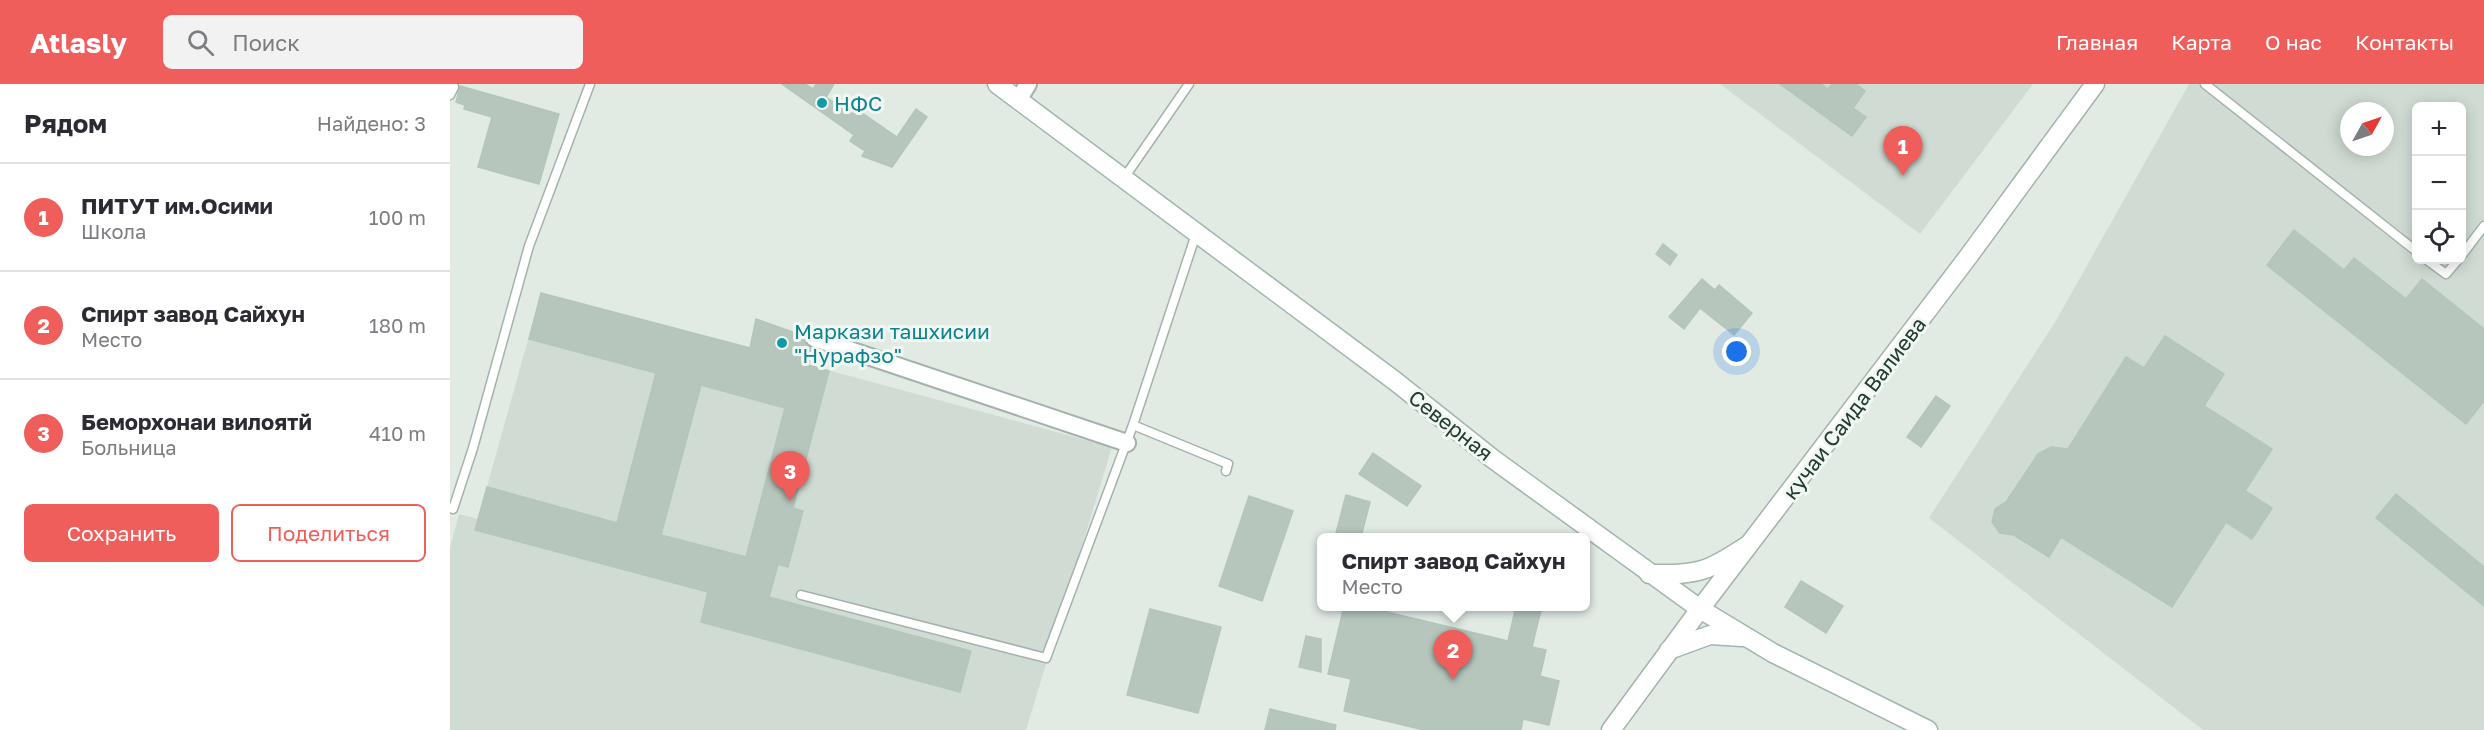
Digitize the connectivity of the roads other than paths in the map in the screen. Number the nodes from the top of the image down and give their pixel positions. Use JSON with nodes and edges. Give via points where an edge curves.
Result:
{"nodes":[{"id":1,"x":590,"y":84,"type":"edge"},
{"id":2,"x":998,"y":84,"type":"edge"},
{"id":3,"x":1189,"y":84,"type":"edge"},
{"id":4,"x":2095,"y":84,"type":"edge"},
{"id":5,"x":2205,"y":84,"type":"edge"},
{"id":6,"x":450,"y":85,"type":"edge"},
{"id":7,"x":1023,"y":92,"type":"edge"},
{"id":8,"x":450,"y":95,"type":"edge"},
{"id":9,"x":1124,"y":178,"type":"junction"},
{"id":10,"x":2484,"y":226,"type":"edge"},
{"id":11,"x":1197,"y":231,"type":"junction"},
{"id":12,"x":2412,"y":248,"type":"edge"},
{"id":13,"x":2466,"y":250,"type":"edge"},
{"id":14,"x":2432,"y":264,"type":"edge"},
{"id":15,"x":2455,"y":264,"type":"edge"},
{"id":16,"x":814,"y":338,"type":"dead end"},
{"id":17,"x":1133,"y":425,"type":"junction"},
{"id":18,"x":1126,"y":443,"type":"junction"},
{"id":19,"x":1226,"y":471,"type":"dead end"},
{"id":20,"x":453,"y":509,"type":"dead end"},
{"id":21,"x":1748,"y":545,"type":"junction"},
{"id":22,"x":1650,"y":574,"type":"junction"},
{"id":23,"x":801,"y":595,"type":"dead end"},
{"id":24,"x":1700,"y":609,"type":"junction"},
{"id":25,"x":1746,"y":637,"type":"junction"},
{"id":26,"x":1669,"y":650,"type":"junction"},
{"id":27,"x":1611,"y":730,"type":"edge"},
{"id":28,"x":1928,"y":730,"type":"edge"}],
"edges":[{"from":1,"to":20,"type":"lane","via":[[530,246]]},
{"from":2,"to":7,"type":"main road","name":"Северная"},
{"from":3,"to":9,"type":"lane"},
{"from":4,"to":21,"type":"main road","name":"кучаи Саида Валиева"},
{"from":5,"to":12,"type":"lane"},
{"from":6,"to":8,"type":"lane","via":[[454,87]]},
{"from":7,"to":9,"type":"main road","name":"Северная"},
{"from":9,"to":11,"type":"main road","name":"Северная"},
{"from":10,"to":13,"type":"lane"},
{"from":11,"to":17,"type":"lane"},
{"from":11,"to":22,"type":"main road","name":"Северная","via":[[1493,459]]},
{"from":14,"to":15,"type":"lane","via":[[2446,274]]},
{"from":16,"to":18,"type":"street"},
{"from":17,"to":18,"type":"lane"},
{"from":17,"to":19,"type":"lane","via":[[1228,464]]},
{"from":18,"to":23,"type":"lane","via":[[1046,658]]},
{"from":21,"to":22,"type":"main road","via":[[1706,570]]},
{"from":21,"to":24,"type":"main road","name":"кучаи Саида Валиева"},
{"from":22,"to":24,"type":"main road","name":"Северная"},
{"from":24,"to":25,"type":"main road","name":"Северная"},
{"from":24,"to":26,"type":"main road","name":"кучаи Саида Валиева"},
{"from":25,"to":26,"type":"main road","via":[[1710,636]]},
{"from":25,"to":28,"type":"main road","name":"Северная"},
{"from":26,"to":27,"type":"main road","name":"кучаи Саида Валиева"}]}
